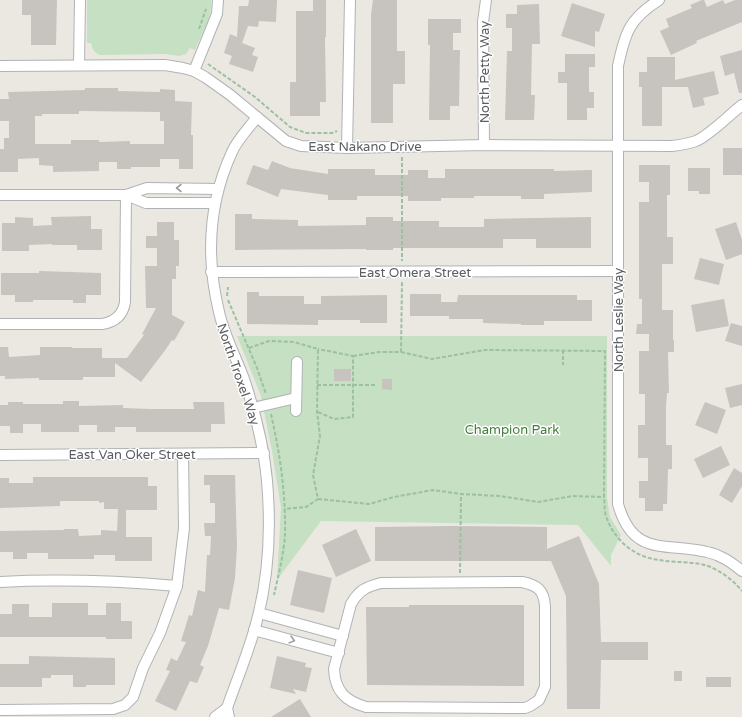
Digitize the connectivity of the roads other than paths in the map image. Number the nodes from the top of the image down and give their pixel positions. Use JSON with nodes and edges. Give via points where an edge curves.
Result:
{"nodes":[{"id":1,"x":80,"y":0,"type":"edge"},
{"id":2,"x":218,"y":0,"type":"edge"},
{"id":3,"x":350,"y":0,"type":"edge"},
{"id":4,"x":486,"y":0,"type":"edge"},
{"id":5,"x":659,"y":0,"type":"edge"},
{"id":6,"x":79,"y":65,"type":"junction"},
{"id":7,"x":0,"y":66,"type":"edge"},
{"id":8,"x":194,"y":71,"type":"junction"},
{"id":9,"x":742,"y":105,"type":"edge"},
{"id":10,"x":256,"y":117,"type":"junction"},
{"id":11,"x":484,"y":145,"type":"junction"},
{"id":12,"x":617,"y":145,"type":"junction"},
{"id":13,"x":347,"y":148,"type":"junction"},
{"id":14,"x":218,"y":189,"type":"junction"},
{"id":15,"x":0,"y":195,"type":"edge"},
{"id":16,"x":126,"y":195,"type":"junction"},
{"id":17,"x":214,"y":203,"type":"junction"},
{"id":18,"x":211,"y":272,"type":"junction"},
{"id":19,"x":618,"y":272,"type":"junction"},
{"id":20,"x":0,"y":324,"type":"edge"},
{"id":21,"x":297,"y":362,"type":"dead end"},
{"id":22,"x":296,"y":398,"type":"junction"},
{"id":23,"x":253,"y":408,"type":"junction"},
{"id":24,"x":296,"y":411,"type":"dead end"},
{"id":25,"x":264,"y":453,"type":"junction"},
{"id":26,"x":183,"y":454,"type":"junction"},
{"id":27,"x":0,"y":455,"type":"edge"},
{"id":28,"x":742,"y":571,"type":"edge"},
{"id":29,"x":0,"y":582,"type":"edge"},
{"id":30,"x":177,"y":586,"type":"junction"},
{"id":31,"x":259,"y":613,"type":"junction"},
{"id":32,"x":254,"y":630,"type":"junction"},
{"id":33,"x":343,"y":636,"type":"junction"},
{"id":34,"x":339,"y":652,"type":"junction"},
{"id":35,"x":0,"y":710,"type":"edge"},
{"id":36,"x":228,"y":712,"type":"edge"},
{"id":37,"x":215,"y":717,"type":"edge"}],
"edges":[{"from":1,"to":6,"type":"street"},
{"from":2,"to":8,"type":"street","via":[[217,14]]},
{"from":3,"to":13,"type":"street"},
{"from":4,"to":11,"type":"street","name":"North Petty Way","via":[[483,22]]},
{"from":5,"to":12,"type":"street","name":"North Leslie Way","via":[[634,20],[623,41],[618,66]]},
{"from":6,"to":7,"type":"street","name":"East Nakano Drive"},
{"from":6,"to":8,"type":"street","name":"East Nakano Drive","via":[[164,65]]},
{"from":8,"to":10,"type":"street","name":"East Nakano Drive","via":[[229,94]]},
{"from":9,"to":12,"type":"street","name":"East Nakano Drive","via":[[710,132],[685,145]]},
{"from":10,"to":13,"type":"street","name":"East Nakano Drive","via":[[292,144]]},
{"from":10,"to":14,"type":"street","name":"North Troxel Way","via":[[232,151]]},
{"from":11,"to":12,"type":"street","name":"East Nakano Drive"},
{"from":11,"to":13,"type":"street","name":"East Nakano Drive"},
{"from":12,"to":19,"type":"street","name":"North Leslie Way"},
{"from":14,"to":16,"type":"street","one_way":true,"via":[[147,188]]},
{"from":14,"to":17,"type":"street","name":"North Troxel Way"},
{"from":15,"to":16,"type":"street"},
{"from":16,"to":17,"type":"street","via":[[146,203]]},
{"from":16,"to":20,"type":"street","via":[[125,302],[119,317],[102,324]]},
{"from":17,"to":18,"type":"street","name":"North Troxel Way","via":[[210,237]]},
{"from":18,"to":19,"type":"street","name":"East Omera Street"},
{"from":18,"to":23,"type":"street","name":"North Troxel Way","via":[[219,313]]},
{"from":19,"to":28,"type":"street","name":"North Leslie Way","via":[[618,504],[625,523],[635,537],[650,545],[709,552],[728,560]]},
{"from":21,"to":22,"type":"street"},
{"from":22,"to":23,"type":"street"},
{"from":22,"to":24,"type":"street"},
{"from":23,"to":25,"type":"street","name":"North Troxel Way"},
{"from":25,"to":26,"type":"street","name":"East Van Oker Street"},
{"from":25,"to":31,"type":"street","name":"North Troxel Way","via":[[269,538],[266,577]]},
{"from":26,"to":27,"type":"street","name":"East Van Oker Street"},
{"from":26,"to":30,"type":"street","via":[[184,528]]},
{"from":29,"to":30,"type":"street","via":[[117,581]]},
{"from":30,"to":35,"type":"street","via":[[133,697],[125,705],[113,709]]},
{"from":31,"to":32,"type":"street","name":"North Troxel Way"},
{"from":31,"to":33,"type":"street"},
{"from":32,"to":34,"type":"street","one_way":true},
{"from":32,"to":36,"type":"street","name":"North Troxel Way"},
{"from":33,"to":34,"type":"street"},
{"from":33,"to":34,"type":"street","via":[[351,604],[357,594],[365,588],[381,583],[532,584],[539,589],[545,600],[545,687],[539,700],[525,708],[366,707],[346,699],[338,688],[334,669]]},
{"from":36,"to":37,"type":"street","name":"North Troxel Way"}]}
